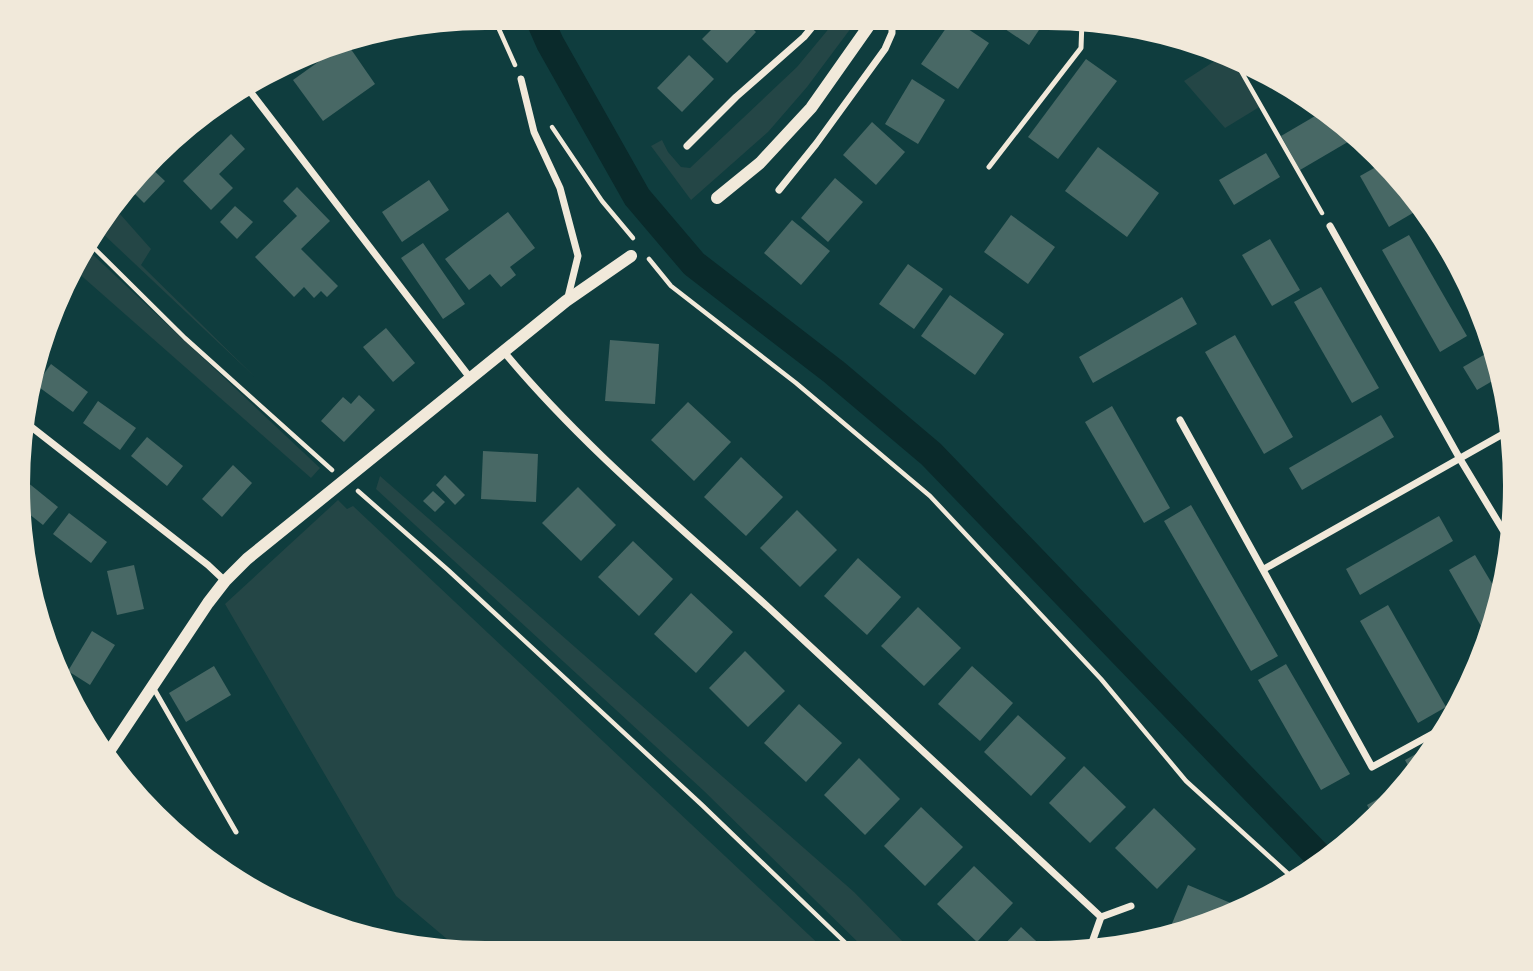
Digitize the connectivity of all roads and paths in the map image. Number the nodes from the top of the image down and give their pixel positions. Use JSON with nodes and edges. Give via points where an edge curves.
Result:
{"nodes":[{"id":1,"x":499,"y":30,"type":"edge"},
{"id":2,"x":810,"y":30,"type":"edge"},
{"id":3,"x":866,"y":30,"type":"edge"},
{"id":4,"x":892,"y":30,"type":"edge"},
{"id":5,"x":1082,"y":31,"type":"edge"},
{"id":6,"x":1243,"y":74,"type":"edge"},
{"id":7,"x":521,"y":79,"type":"joint"},
{"id":8,"x":252,"y":94,"type":"edge"},
{"id":9,"x":548,"y":121,"type":"dead end"},
{"id":10,"x":688,"y":146,"type":"dead end"},
{"id":11,"x":989,"y":167,"type":"dead end"},
{"id":12,"x":779,"y":190,"type":"dead end"},
{"id":13,"x":717,"y":198,"type":"dead end"},
{"id":14,"x":616,"y":216,"type":"dead end"},
{"id":15,"x":1330,"y":226,"type":"joint"},
{"id":16,"x":96,"y":250,"type":"edge"},
{"id":17,"x":631,"y":256,"type":"dead end"},
{"id":18,"x":671,"y":286,"type":"dead end"},
{"id":19,"x":566,"y":302,"type":"junction"},
{"id":20,"x":504,"y":352,"type":"junction"},
{"id":21,"x":471,"y":379,"type":"junction"},
{"id":22,"x":1180,"y":420,"type":"dead end"},
{"id":23,"x":34,"y":429,"type":"edge"},
{"id":24,"x":1500,"y":436,"type":"edge"},
{"id":25,"x":1460,"y":459,"type":"junction"},
{"id":26,"x":340,"y":476,"type":"junction"},
{"id":27,"x":356,"y":489,"type":"dead end"},
{"id":28,"x":1501,"y":527,"type":"edge"},
{"id":29,"x":1264,"y":569,"type":"junction"},
{"id":30,"x":225,"y":581,"type":"junction"},
{"id":31,"x":152,"y":687,"type":"junction"},
{"id":32,"x":1427,"y":737,"type":"edge"},
{"id":33,"x":112,"y":747,"type":"edge"},
{"id":34,"x":236,"y":832,"type":"dead end"},
{"id":35,"x":1286,"y":873,"type":"edge"},
{"id":36,"x":1130,"y":906,"type":"dead end"},
{"id":37,"x":1101,"y":917,"type":"junction"},
{"id":38,"x":1093,"y":938,"type":"edge"},
{"id":39,"x":844,"y":941,"type":"edge"}],
"edges":[{"from":1,"to":7,"type":"path"},
{"from":2,"to":10,"type":"street"},
{"from":3,"to":13,"type":"street","via":[[811,108],[760,163]]},
{"from":4,"to":12,"type":"street","via":[[885,48]]},
{"from":5,"to":11,"type":"lane","via":[[1081,48]]},
{"from":6,"to":15,"type":"path"},
{"from":7,"to":19,"type":"street","via":[[534,132],[560,188],[578,256]]},
{"from":8,"to":21,"type":"street"},
{"from":9,"to":14,"type":"path"},
{"from":15,"to":25,"type":"street"},
{"from":16,"to":26,"type":"path"},
{"from":17,"to":19,"type":"street"},
{"from":18,"to":35,"type":"path","via":[[806,390],[930,496],[1101,679],[1186,781]]},
{"from":19,"to":20,"type":"street"},
{"from":20,"to":21,"type":"street"},
{"from":20,"to":37,"type":"street","via":[[588,444]]},
{"from":21,"to":26,"type":"street"},
{"from":22,"to":29,"type":"street"},
{"from":23,"to":30,"type":"street"},
{"from":24,"to":25,"type":"street"},
{"from":25,"to":28,"type":"street"},
{"from":25,"to":29,"type":"street"},
{"from":26,"to":30,"type":"street"},
{"from":27,"to":39,"type":"path"},
{"from":29,"to":32,"type":"street","via":[[1372,767]]},
{"from":30,"to":31,"type":"street"},
{"from":31,"to":33,"type":"street"},
{"from":31,"to":34,"type":"lane"},
{"from":36,"to":37,"type":"street"},
{"from":37,"to":38,"type":"street"}]}
